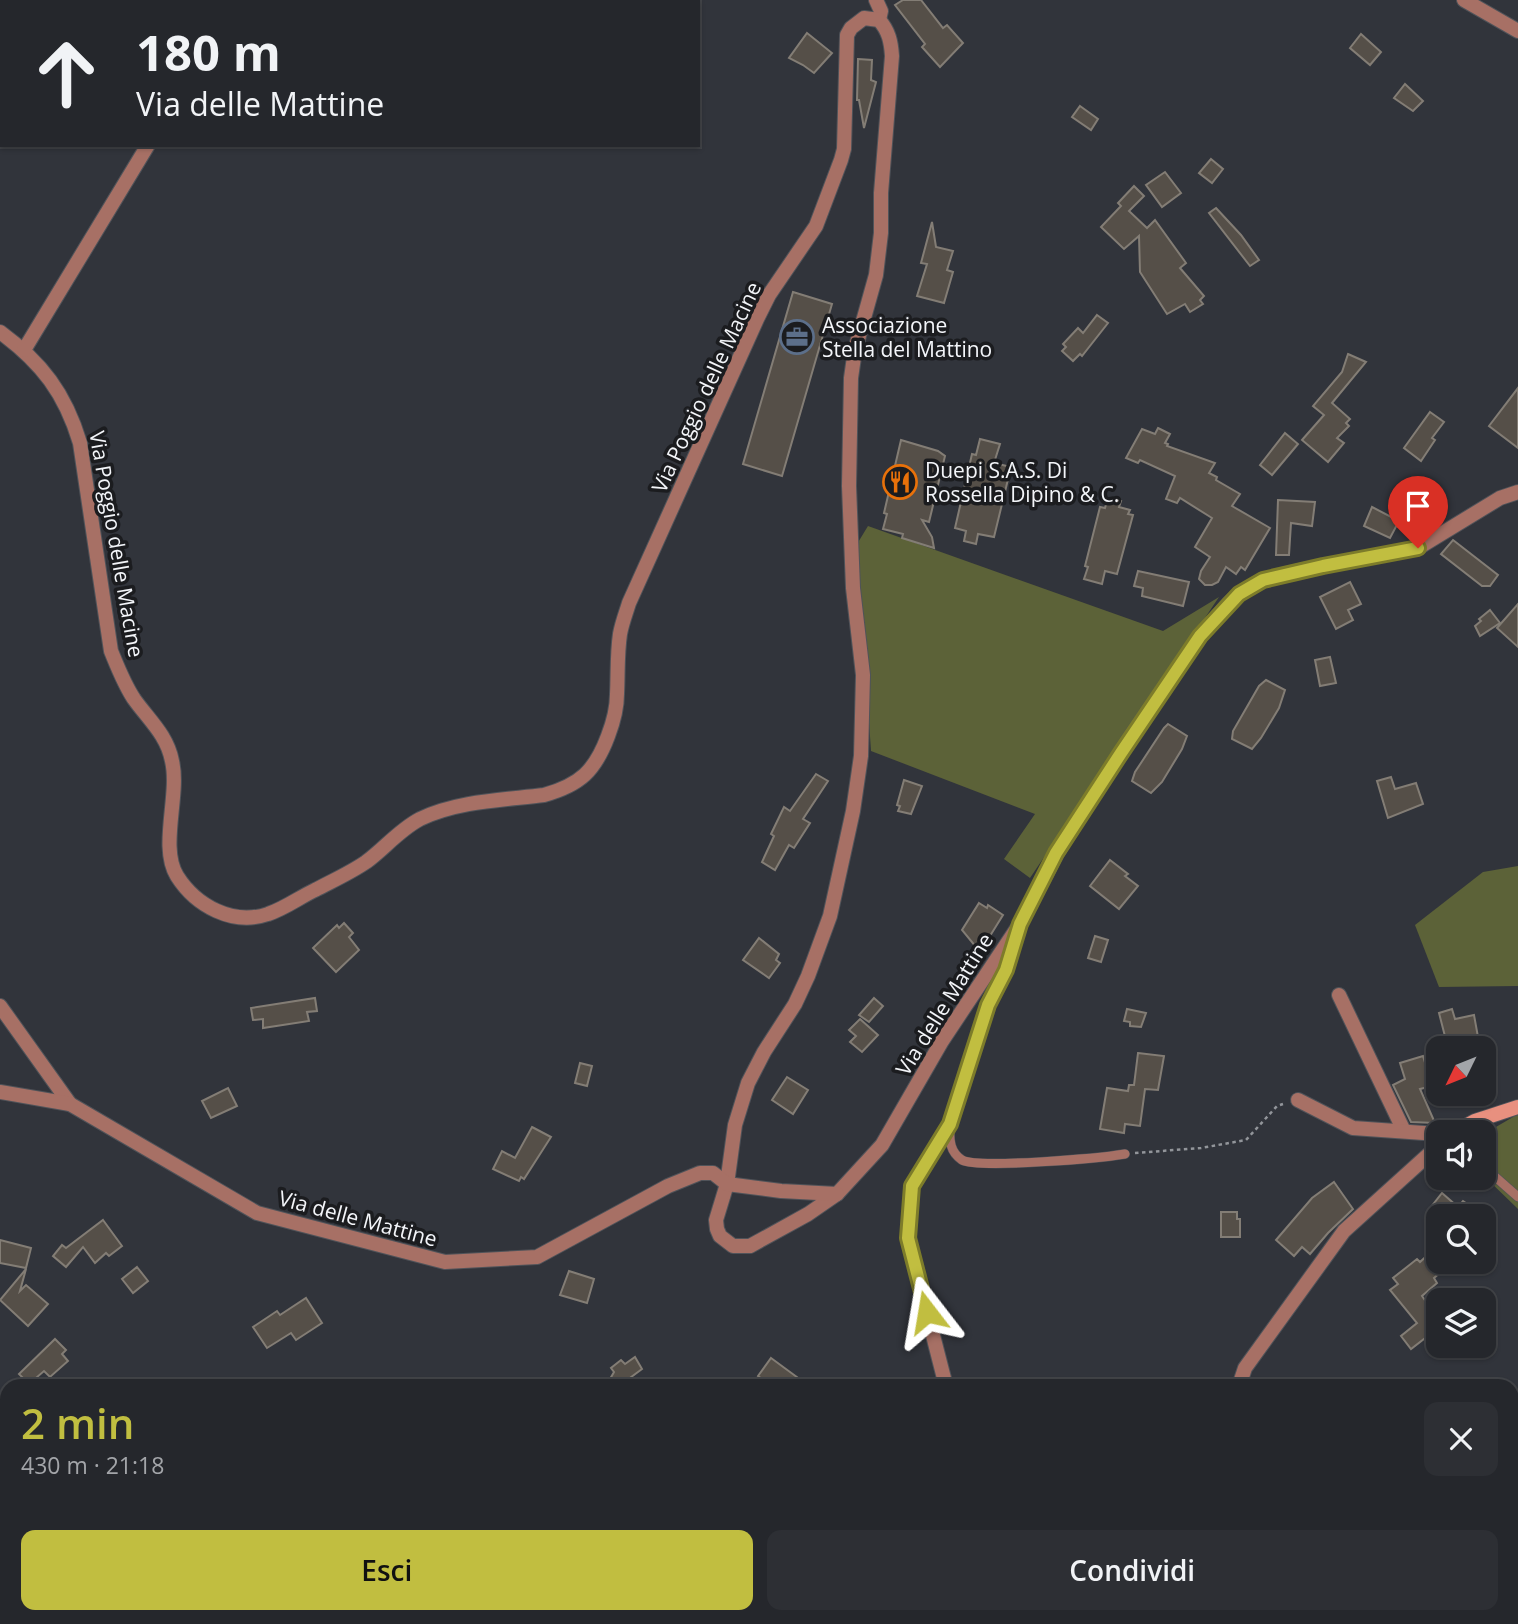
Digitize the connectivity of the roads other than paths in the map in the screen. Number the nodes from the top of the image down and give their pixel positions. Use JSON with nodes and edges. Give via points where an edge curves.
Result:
{"nodes":[{"id":1,"x":876,"y":0,"type":"edge"},
{"id":2,"x":1464,"y":0,"type":"edge"},
{"id":3,"x":879,"y":20,"type":"junction"},
{"id":4,"x":1518,"y":31,"type":"edge"},
{"id":5,"x":147,"y":147,"type":"edge"},
{"id":6,"x":0,"y":332,"type":"edge"},
{"id":7,"x":24,"y":350,"type":"junction"},
{"id":8,"x":1518,"y":492,"type":"edge"},
{"id":9,"x":1020,"y":924,"type":"junction"},
{"id":10,"x":1339,"y":995,"type":"dead end"},
{"id":11,"x":0,"y":1006,"type":"edge"},
{"id":12,"x":0,"y":1092,"type":"edge"},
{"id":13,"x":1298,"y":1100,"type":"road end"},
{"id":14,"x":70,"y":1104,"type":"junction"},
{"id":15,"x":1518,"y":1107,"type":"edge"},
{"id":16,"x":1478,"y":1120,"type":"edge"},
{"id":17,"x":950,"y":1124,"type":"junction"},
{"id":18,"x":1404,"y":1131,"type":"junction"},
{"id":19,"x":1426,"y":1134,"type":"edge"},
{"id":20,"x":1125,"y":1154,"type":"road end"},
{"id":21,"x":1426,"y":1157,"type":"edge"},
{"id":22,"x":1496,"y":1178,"type":"edge"},
{"id":23,"x":726,"y":1186,"type":"junction"},
{"id":24,"x":837,"y":1194,"type":"junction"},
{"id":25,"x":1518,"y":1197,"type":"edge"},
{"id":26,"x":944,"y":1379,"type":"edge"},
{"id":27,"x":1241,"y":1379,"type":"edge"}],
"edges":[{"from":1,"to":3,"type":"street"},
{"from":2,"to":4,"type":"street"},
{"from":3,"to":7,"type":"street","name":"Via Poggio delle Macine","via":[[864,18],[846,35],[844,149],[824,208],[757,319],[629,603],[620,635],[617,705],[596,763],[586,775],[558,791],[454,806],[417,821],[355,869],[269,914],[236,918],[222,913],[195,897],[176,875],[170,847],[172,761],[158,727],[121,678],[111,651],[80,443],[71,414],[52,382]]},
{"from":3,"to":23,"type":"street","via":[[889,35],[892,56],[881,233],[876,275],[851,378],[849,486],[853,588],[863,675],[861,756],[830,916],[808,976],[748,1083]]},
{"from":5,"to":7,"type":"street"},
{"from":6,"to":7,"type":"street","name":"Via Poggio delle Macine"},
{"from":8,"to":9,"type":"street","name":"Via delle Mattine","via":[[1500,498],[1418,548],[1263,580],[1239,594],[1200,636],[1133,733],[1056,853]]},
{"from":9,"to":17,"type":"street"},
{"from":9,"to":24,"type":"street","name":"Via delle Mattine","via":[[942,1041],[881,1145]]},
{"from":10,"to":18,"type":"street"},
{"from":11,"to":14,"type":"street"},
{"from":12,"to":14,"type":"street","name":"Via delle Mattine"},
{"from":13,"to":18,"type":"street","via":[[1353,1128]]},
{"from":14,"to":23,"type":"street","name":"Via delle Mattine","via":[[257,1213],[445,1262],[537,1256],[700,1173],[713,1173]]},
{"from":15,"to":16,"type":"street"},
{"from":17,"to":20,"type":"lane","via":[[953,1152],[969,1163],[1085,1160]]},
{"from":17,"to":26,"type":"street","via":[[912,1186],[908,1238]]},
{"from":18,"to":19,"type":"street"},
{"from":21,"to":27,"type":"street","via":[[1344,1231]]},
{"from":22,"to":25,"type":"lane"},
{"from":23,"to":24,"type":"street","name":"Via delle Mattine"},
{"from":23,"to":24,"type":"street","name":"Via delle Mattine","via":[[717,1228],[726,1242],[741,1248]]}]}
